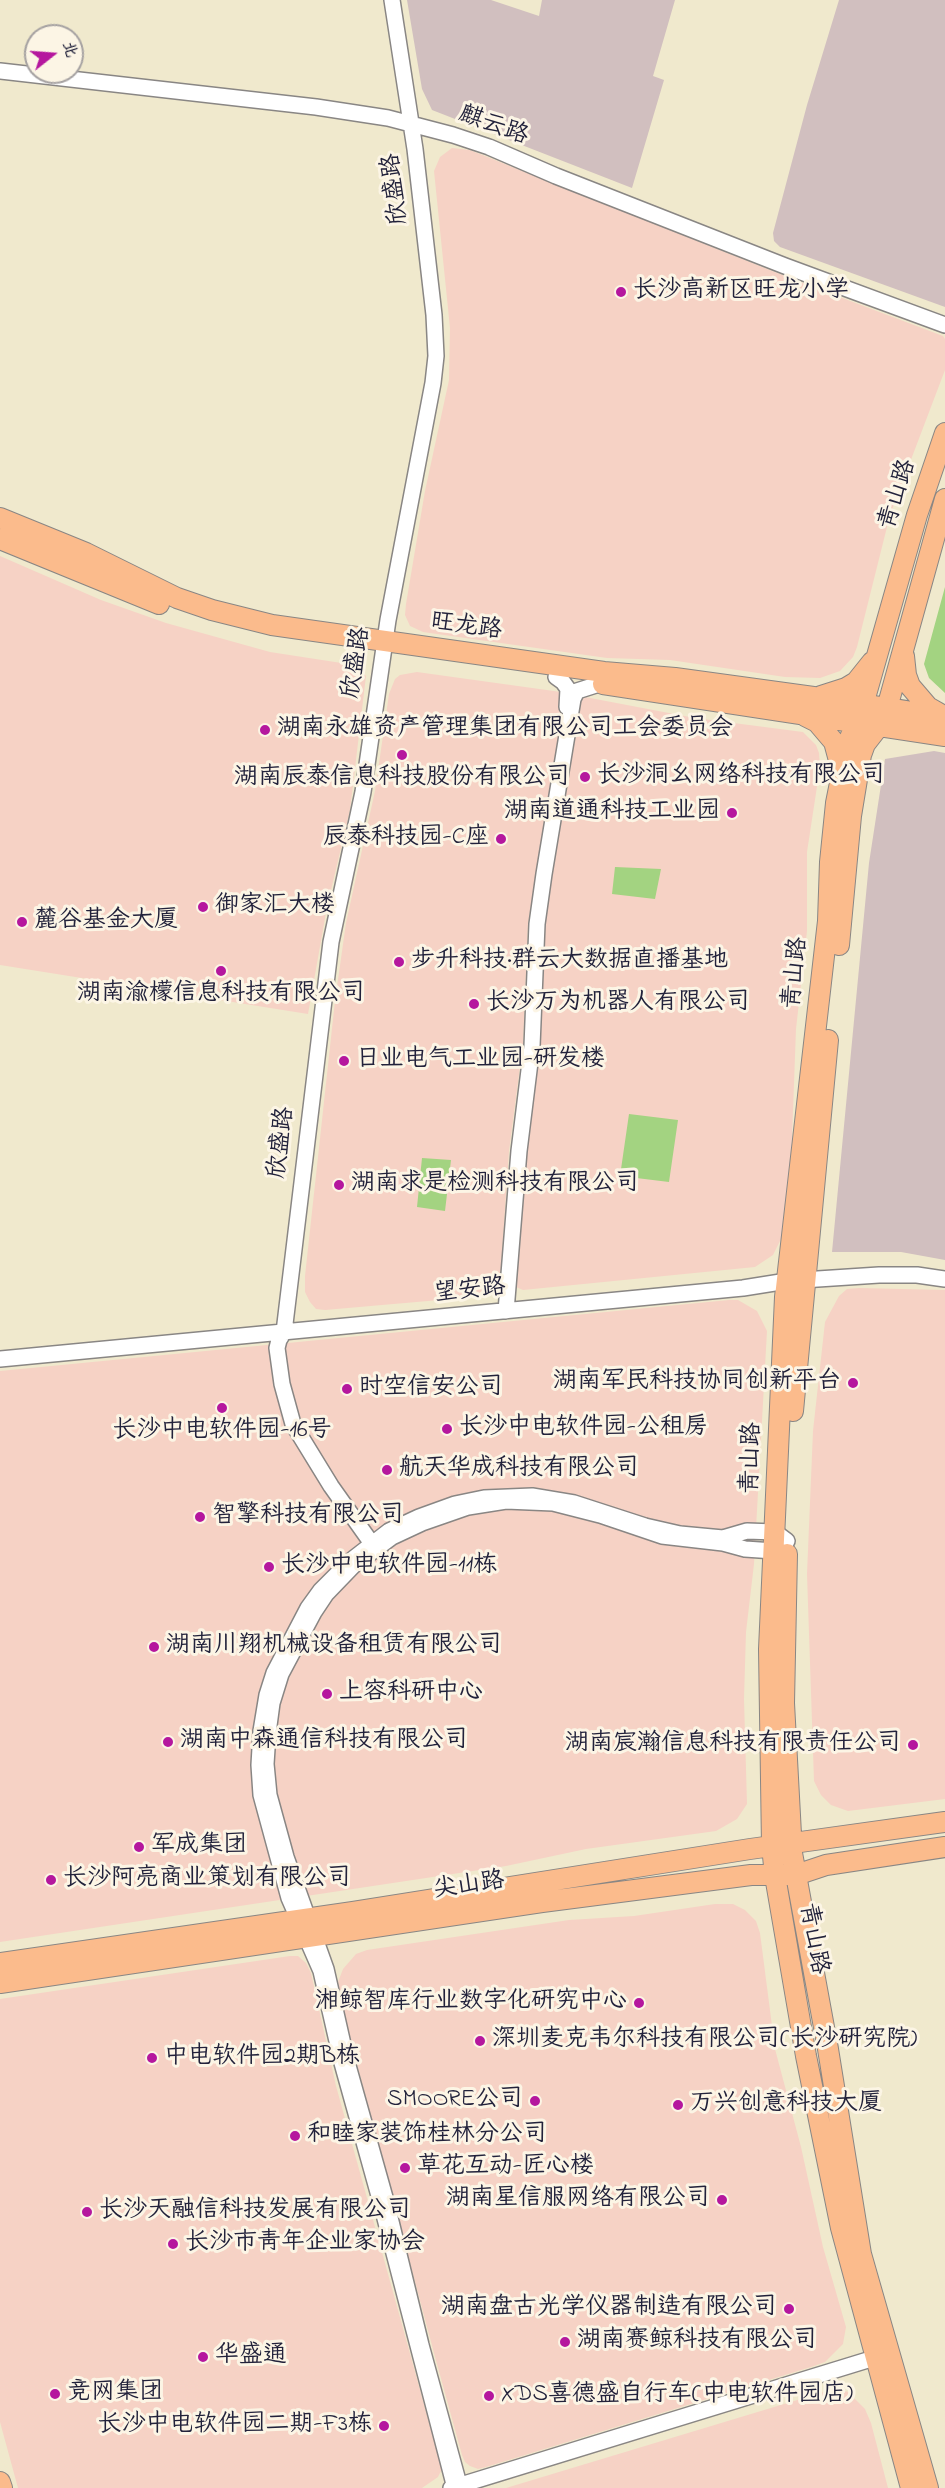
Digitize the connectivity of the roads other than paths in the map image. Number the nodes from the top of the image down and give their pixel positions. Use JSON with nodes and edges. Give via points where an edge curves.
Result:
{"nodes":[{"id":1,"x":392,"y":0,"type":"edge"},
{"id":2,"x":398,"y":0,"type":"edge"},
{"id":3,"x":0,"y":64,"type":"edge"},
{"id":4,"x":24,"y":67,"type":"edge"},
{"id":5,"x":0,"y":71,"type":"edge"},
{"id":6,"x":84,"y":75,"type":"edge"},
{"id":7,"x":414,"y":122,"type":"junction"},
{"id":8,"x":945,"y":319,"type":"edge"},
{"id":9,"x":945,"y":325,"type":"edge"},
{"id":10,"x":945,"y":434,"type":"edge"},
{"id":11,"x":945,"y":499,"type":"edge"},
{"id":12,"x":0,"y":518,"type":"edge"},
{"id":13,"x":0,"y":539,"type":"edge"},
{"id":14,"x":881,"y":644,"type":"junction"},
{"id":15,"x":386,"y":648,"type":"junction"},
{"id":16,"x":903,"y":648,"type":"junction"},
{"id":17,"x":555,"y":677,"type":"junction"},
{"id":18,"x":598,"y":684,"type":"junction"},
{"id":19,"x":805,"y":696,"type":"junction"},
{"id":20,"x":794,"y":712,"type":"junction"},
{"id":21,"x":860,"y":713,"type":"junction"},
{"id":22,"x":883,"y":717,"type":"junction"},
{"id":23,"x":945,"y":717,"type":"edge"},
{"id":24,"x":918,"y":732,"type":"junction"},
{"id":25,"x":945,"y":736,"type":"edge"},
{"id":26,"x":842,"y":772,"type":"junction"},
{"id":27,"x":856,"y":786,"type":"junction"},
{"id":28,"x":945,"y":1273,"type":"edge"},
{"id":29,"x":796,"y":1278,"type":"junction"},
{"id":30,"x":945,"y":1278,"type":"edge"},
{"id":31,"x":504,"y":1309,"type":"junction"},
{"id":32,"x":288,"y":1329,"type":"junction"},
{"id":33,"x":0,"y":1354,"type":"edge"},
{"id":34,"x":0,"y":1359,"type":"edge"},
{"id":35,"x":779,"y":1541,"type":"junction"},
{"id":36,"x":376,"y":1544,"type":"junction"},
{"id":37,"x":945,"y":1822,"type":"edge"},
{"id":38,"x":781,"y":1845,"type":"junction"},
{"id":39,"x":945,"y":1847,"type":"edge"},
{"id":40,"x":796,"y":1875,"type":"junction"},
{"id":41,"x":775,"y":1876,"type":"junction"},
{"id":42,"x":306,"y":1928,"type":"junction"},
{"id":43,"x":0,"y":1963,"type":"edge"},
{"id":44,"x":0,"y":1983,"type":"edge"},
{"id":45,"x":883,"y":2358,"type":"junction"},
{"id":46,"x":0,"y":2482,"type":"edge"},
{"id":47,"x":458,"y":2487,"type":"edge"},
{"id":48,"x":2,"y":2488,"type":"edge"},
{"id":49,"x":911,"y":2488,"type":"edge"},
{"id":50,"x":928,"y":2488,"type":"edge"}],
"edges":[{"from":1,"to":7,"type":"street","name":"欣盛路"},
{"from":2,"to":7,"type":"street","name":"欣盛路"},
{"from":3,"to":4,"type":"street"},
{"from":5,"to":7,"type":"street","name":"麒云路"},
{"from":6,"to":7,"type":"street","name":"麒云路","via":[[350,106]]},
{"from":7,"to":8,"type":"street","name":"麒云路","via":[[473,135],[789,262]]},
{"from":7,"to":9,"type":"street","name":"麒云路","via":[[489,147],[785,266]]},
{"from":7,"to":15,"type":"street","name":"欣盛路","via":[[441,355]]},
{"from":10,"to":14,"type":"main road","name":"青山路","via":[[917,515]]},
{"from":11,"to":16,"type":"main road","name":"青山路"},
{"from":12,"to":15,"type":"main road","name":"旺龙路","via":[[149,586],[212,610]]},
{"from":13,"to":15,"type":"main road","name":"旺龙路","via":[[225,627],[275,638]]},
{"from":14,"to":19,"type":"main road","via":[[866,671],[846,688],[821,696]]},
{"from":14,"to":21,"type":"main road","name":"青山路"},
{"from":15,"to":17,"type":"main road","name":"旺龙路"},
{"from":15,"to":19,"type":"main road","name":"旺龙路","via":[[675,678]]},
{"from":15,"to":32,"type":"street","name":"欣盛路","via":[[363,792],[331,942]]},
{"from":16,"to":22,"type":"main road","name":"青山路"},
{"from":16,"to":23,"type":"main road","via":[[910,686],[928,707]]},
{"from":17,"to":18,"type":"main road","name":"旺龙路"},
{"from":17,"to":31,"type":"street","via":[[566,686],[569,698],[533,924],[528,1046],[515,1151]]},
{"from":18,"to":20,"type":"main road","name":"旺龙路"},
{"from":18,"to":31,"type":"street","via":[[577,691],[573,699],[544,874],[537,924],[532,1046]]},
{"from":19,"to":21,"type":"main road","name":"旺龙路"},
{"from":20,"to":21,"type":"main road","name":"旺龙路"},
{"from":20,"to":26,"type":"main road","via":[[817,722],[827,732]]},
{"from":21,"to":22,"type":"main road","name":"旺龙路"},
{"from":21,"to":26,"type":"main road","name":"青山路"},
{"from":22,"to":23,"type":"main road","name":"旺龙路"},
{"from":22,"to":24,"type":"main road","name":"旺龙路"},
{"from":22,"to":27,"type":"main road","name":"青山路","via":[[865,744]]},
{"from":24,"to":25,"type":"main road","name":"旺龙路"},
{"from":24,"to":27,"type":"main road","via":[[897,736],[872,751]]},
{"from":26,"to":29,"type":"main road","name":"青山路","via":[[830,862]]},
{"from":27,"to":29,"type":"main road","name":"青山路"},
{"from":28,"to":29,"type":"street","name":"望安路","via":[[878,1269]]},
{"from":29,"to":30,"type":"street","name":"望安路"},
{"from":29,"to":31,"type":"street","name":"望安路"},
{"from":29,"to":35,"type":"main road","name":"青山路","via":[[788,1472]]},
{"from":31,"to":32,"type":"street","name":"望安路"},
{"from":32,"to":33,"type":"street","name":"望安路"},
{"from":32,"to":34,"type":"street","name":"望安路"},
{"from":32,"to":36,"type":"street","name":"欣盛路","via":[[277,1348],[293,1424],[320,1470]]},
{"from":35,"to":36,"type":"street","via":[[747,1532],[723,1538],[680,1534],[574,1503],[505,1496],[439,1509],[405,1523]]},
{"from":35,"to":38,"type":"main road","name":"青山路","via":[[784,1703]]},
{"from":36,"to":42,"type":"street","via":[[338,1581],[314,1612],[289,1657],[272,1703],[266,1764],[269,1795]]},
{"from":37,"to":38,"type":"main road","name":"尖山路"},
{"from":38,"to":40,"type":"main road","name":"青山路"},
{"from":38,"to":41,"type":"main road","name":"青山路"},
{"from":38,"to":42,"type":"main road","name":"尖山路"},
{"from":39,"to":40,"type":"main road","name":"尖山路","via":[[826,1865]]},
{"from":40,"to":41,"type":"main road","name":"尖山路"},
{"from":40,"to":45,"type":"main road","name":"青山路","via":[[861,2254]]},
{"from":41,"to":42,"type":"main road","name":"尖山路","via":[[751,1875]]},
{"from":41,"to":45,"type":"main road","name":"青山路","via":[[838,2217]]},
{"from":42,"to":43,"type":"main road","name":"尖山路"},
{"from":42,"to":44,"type":"main road","name":"尖山路"},
{"from":42,"to":47,"type":"street","via":[[321,1971],[342,2064]]},
{"from":45,"to":47,"type":"street"},
{"from":45,"to":49,"type":"main road","name":"青山路"},
{"from":45,"to":50,"type":"main road","name":"青山路"},
{"from":46,"to":48,"type":"main road"}]}
